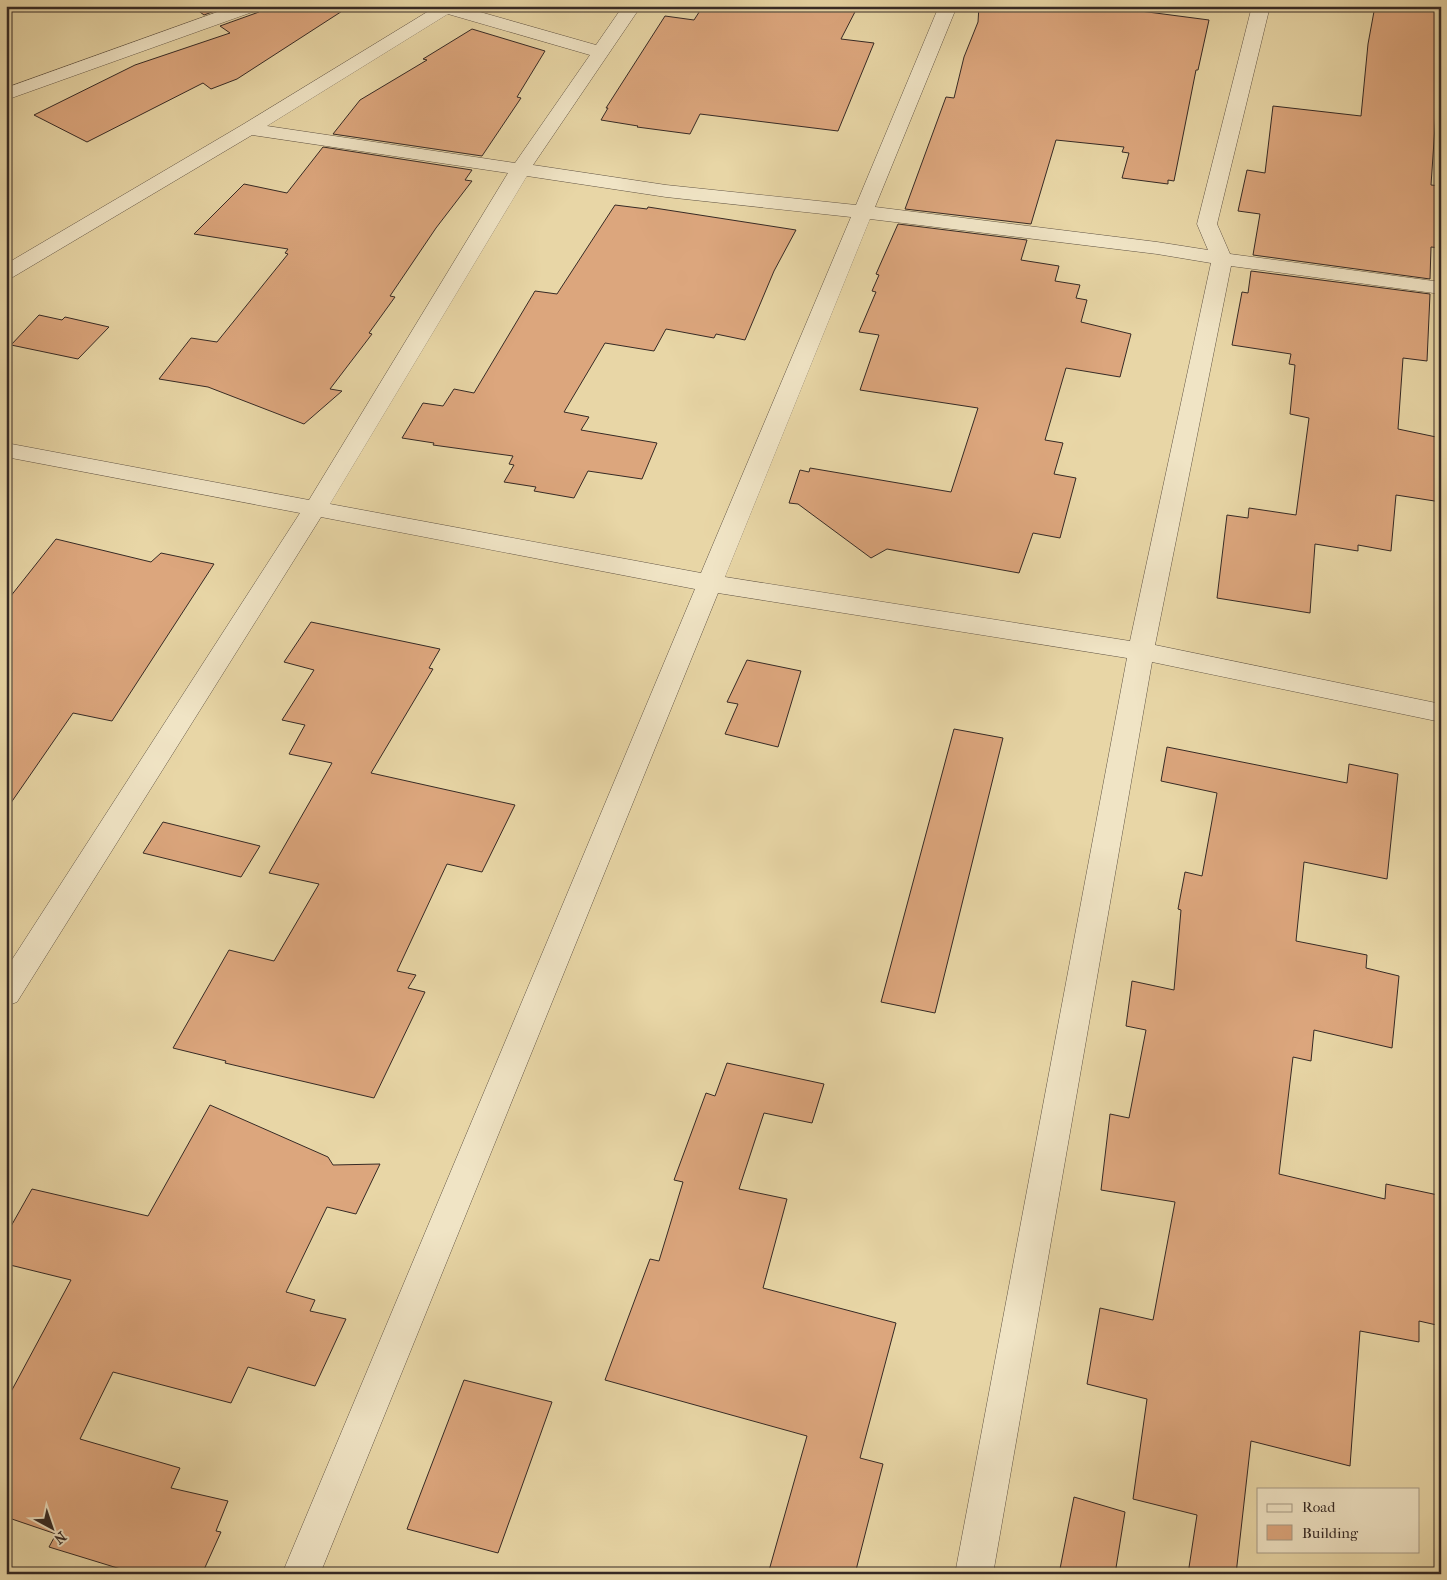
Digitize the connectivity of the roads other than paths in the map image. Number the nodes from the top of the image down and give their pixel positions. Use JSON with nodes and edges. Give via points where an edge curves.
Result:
{"nodes":[{"id":1,"x":252,"y":6,"type":"edge"},
{"id":2,"x":632,"y":6,"type":"edge"},
{"id":3,"x":948,"y":6,"type":"edge"},
{"id":4,"x":1261,"y":6,"type":"edge"},
{"id":5,"x":444,"y":7,"type":"edge"},
{"id":6,"x":601,"y":52,"type":"junction"},
{"id":7,"x":6,"y":94,"type":"edge"},
{"id":8,"x":249,"y":129,"type":"junction"},
{"id":9,"x":521,"y":169,"type":"junction"},
{"id":10,"x":863,"y":212,"type":"junction"},
{"id":11,"x":1222,"y":259,"type":"junction"},
{"id":12,"x":6,"y":274,"type":"edge"},
{"id":13,"x":1441,"y":288,"type":"edge"},
{"id":14,"x":6,"y":450,"type":"edge"},
{"id":15,"x":316,"y":508,"type":"junction"},
{"id":16,"x":709,"y":583,"type":"junction"},
{"id":17,"x":1141,"y":652,"type":"junction"},
{"id":18,"x":1441,"y":713,"type":"edge"},
{"id":19,"x":6,"y":994,"type":"edge"},
{"id":20,"x":301,"y":1574,"type":"edge"},
{"id":21,"x":974,"y":1574,"type":"edge"}],
"edges":[{"from":1,"to":7,"type":"street"},
{"from":2,"to":6,"type":"street"},
{"from":3,"to":10,"type":"street"},
{"from":4,"to":11,"type":"street","via":[[1207,224]]},
{"from":5,"to":6,"type":"street"},
{"from":5,"to":8,"type":"street"},
{"from":6,"to":9,"type":"street"},
{"from":8,"to":9,"type":"street"},
{"from":8,"to":12,"type":"street"},
{"from":9,"to":10,"type":"street","via":[[666,191]]},
{"from":9,"to":15,"type":"street"},
{"from":10,"to":11,"type":"street"},
{"from":10,"to":16,"type":"street"},
{"from":11,"to":13,"type":"street"},
{"from":11,"to":17,"type":"street"},
{"from":14,"to":15,"type":"street"},
{"from":15,"to":16,"type":"street"},
{"from":15,"to":19,"type":"street"},
{"from":16,"to":17,"type":"street"},
{"from":16,"to":20,"type":"street"},
{"from":17,"to":18,"type":"street"},
{"from":17,"to":21,"type":"street"}]}
